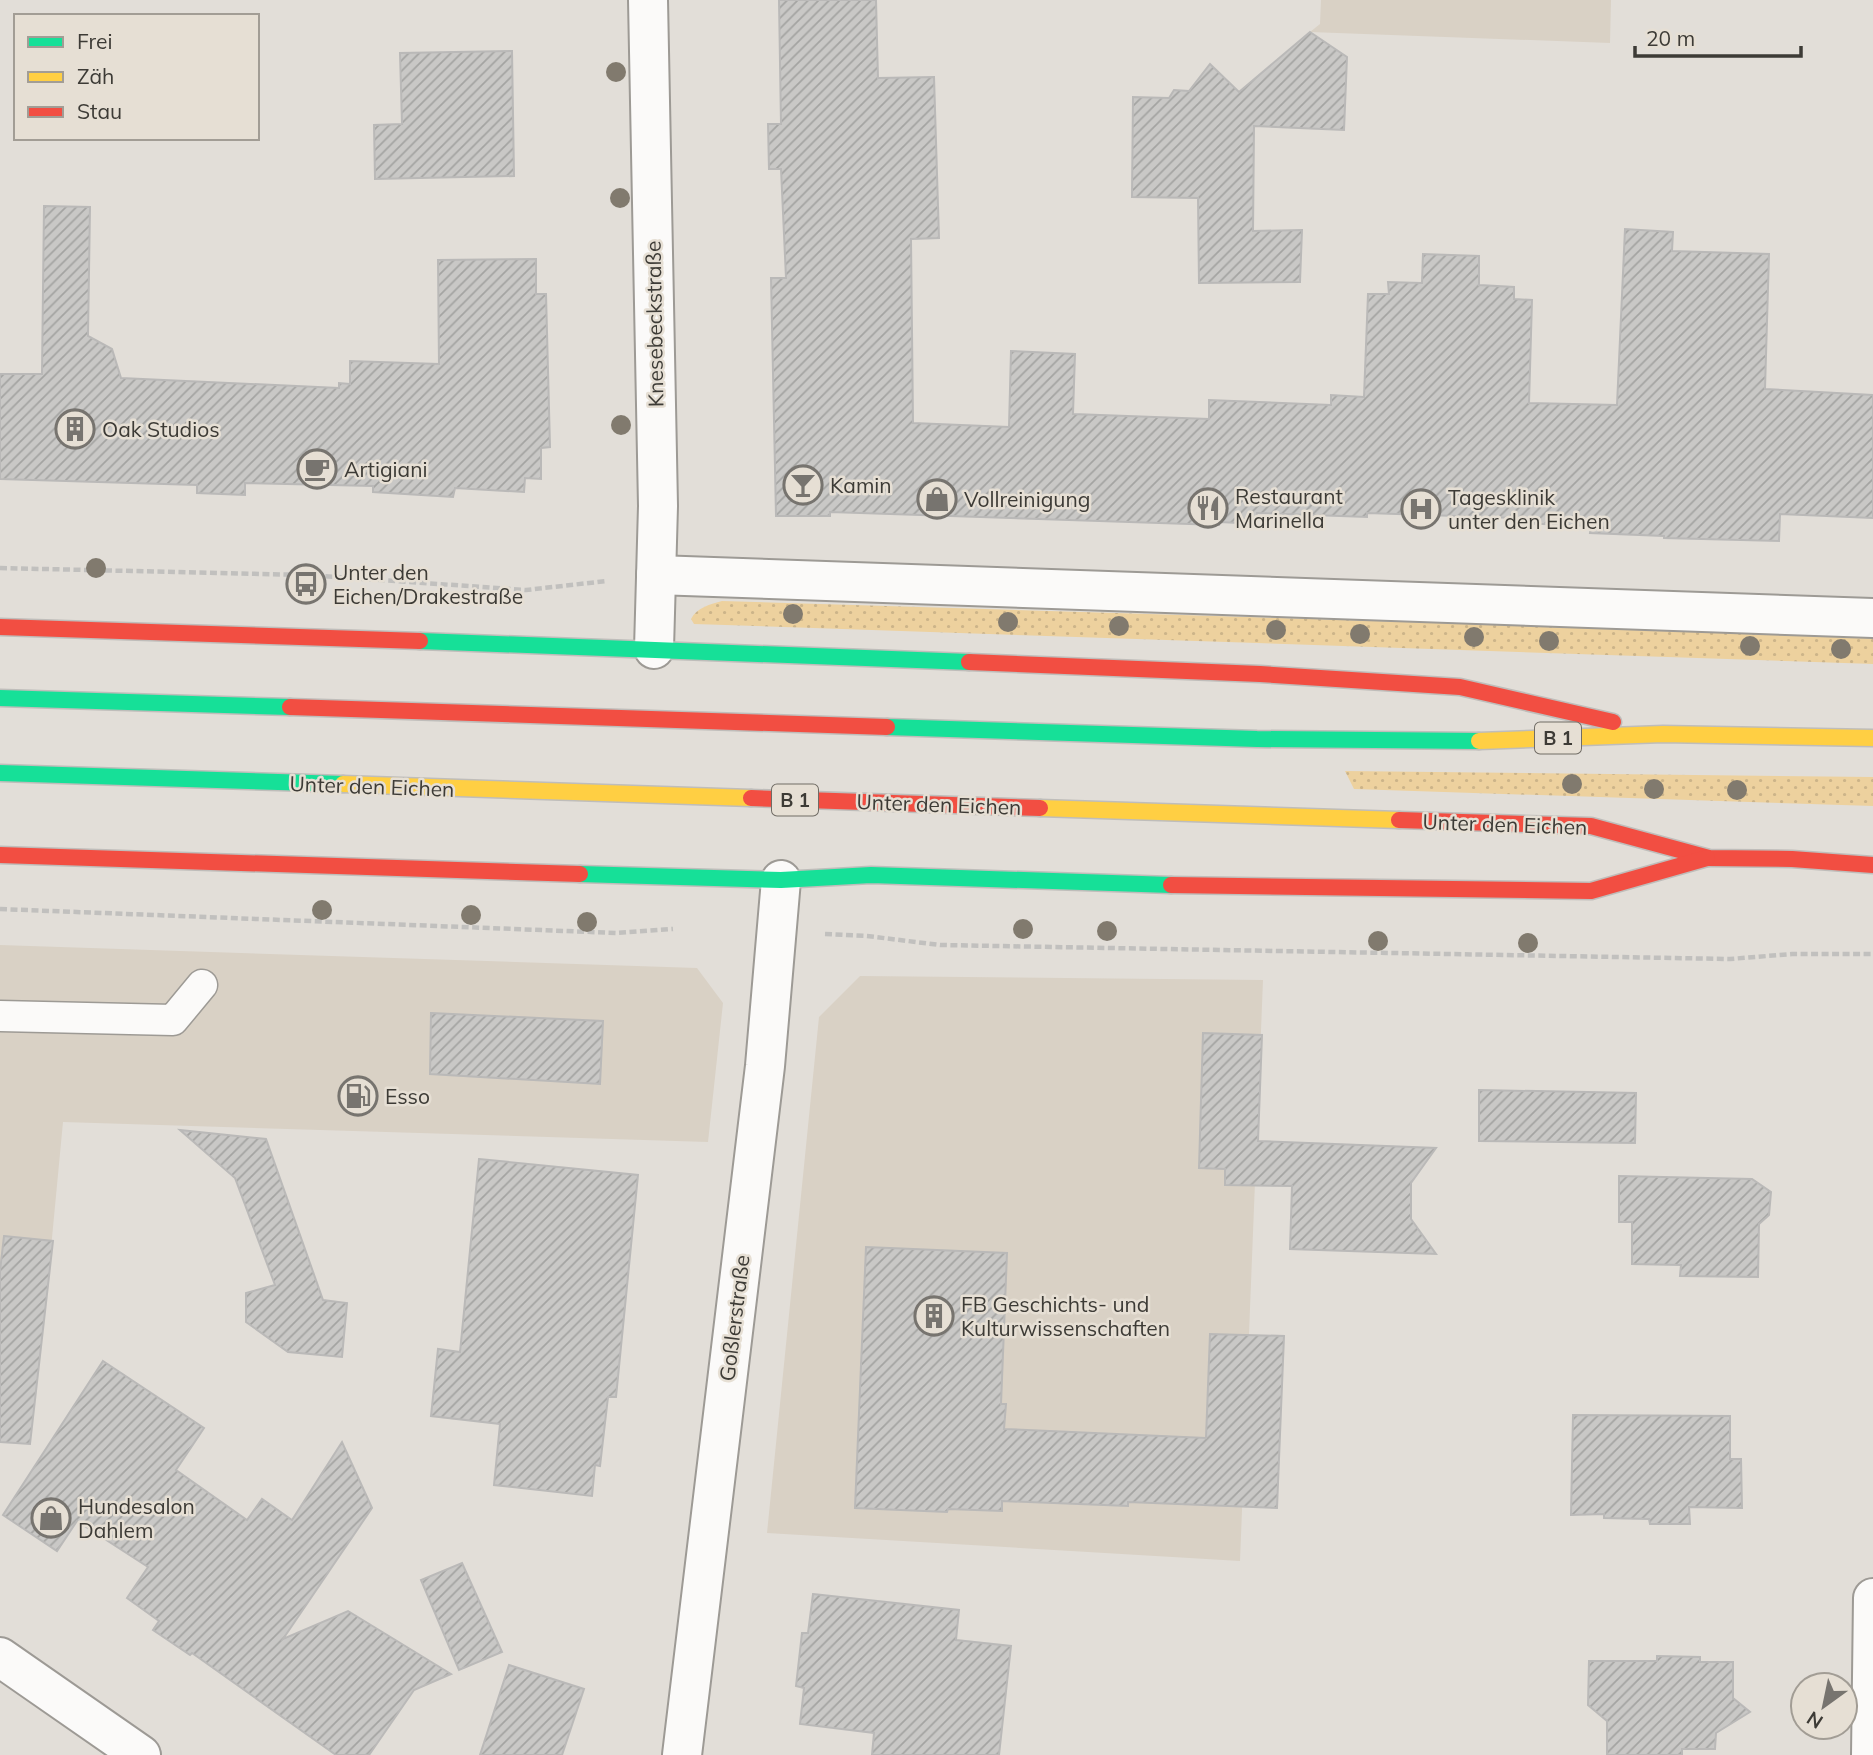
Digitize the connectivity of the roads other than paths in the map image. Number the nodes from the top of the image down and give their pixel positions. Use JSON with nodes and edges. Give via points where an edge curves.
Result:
{"nodes":[{"id":1,"x":648,"y":0,"type":"edge"},
{"id":2,"x":656,"y":575,"type":"junction"},
{"id":3,"x":1873,"y":618,"type":"edge"},
{"id":4,"x":0,"y":627,"type":"edge"},
{"id":5,"x":654,"y":649,"type":"junction"},
{"id":6,"x":0,"y":698,"type":"edge"},
{"id":7,"x":1663,"y":734,"type":"junction"},
{"id":8,"x":1873,"y":738,"type":"edge"},
{"id":9,"x":0,"y":773,"type":"edge"},
{"id":10,"x":0,"y":855,"type":"edge"},
{"id":11,"x":1709,"y":858,"type":"junction"},
{"id":12,"x":1873,"y":865,"type":"edge"},
{"id":13,"x":781,"y":880,"type":"junction"},
{"id":14,"x":202,"y":985,"type":"dead end"},
{"id":15,"x":0,"y":1016,"type":"edge"},
{"id":16,"x":1873,"y":1598,"type":"edge"},
{"id":17,"x":0,"y":1657,"type":"edge"},
{"id":18,"x":141,"y":1755,"type":"edge"},
{"id":19,"x":682,"y":1755,"type":"edge"},
{"id":20,"x":1871,"y":1755,"type":"edge"}],
"edges":[{"from":1,"to":2,"type":"street","name":"Knesebeckstraße"},
{"from":2,"to":3,"type":"street"},
{"from":2,"to":5,"type":"street","name":"Knesebeckstraße"},
{"from":4,"to":5,"type":"main road"},
{"from":5,"to":7,"type":"main road","via":[[1246,673],[1460,687]]},
{"from":6,"to":7,"type":"main road","number":"B 1","via":[[1257,739],[1452,742]]},
{"from":7,"to":8,"type":"main road","number":"B 1"},
{"from":9,"to":11,"type":"main road","name":"Unter den Eichen","number":"B 1","via":[[1591,826]]},
{"from":10,"to":13,"type":"main road"},
{"from":11,"to":12,"type":"main road","name":"Unter den Eichen","number":"B 1"},
{"from":11,"to":13,"type":"main road","via":[[1591,891],[1252,888],[871,875]]},
{"from":13,"to":19,"type":"street","name":"Goßlerstraße","via":[[765,1066]]},
{"from":14,"to":15,"type":"lane","via":[[173,1020]]},
{"from":16,"to":20,"type":"street"},
{"from":17,"to":18,"type":"street"}]}
